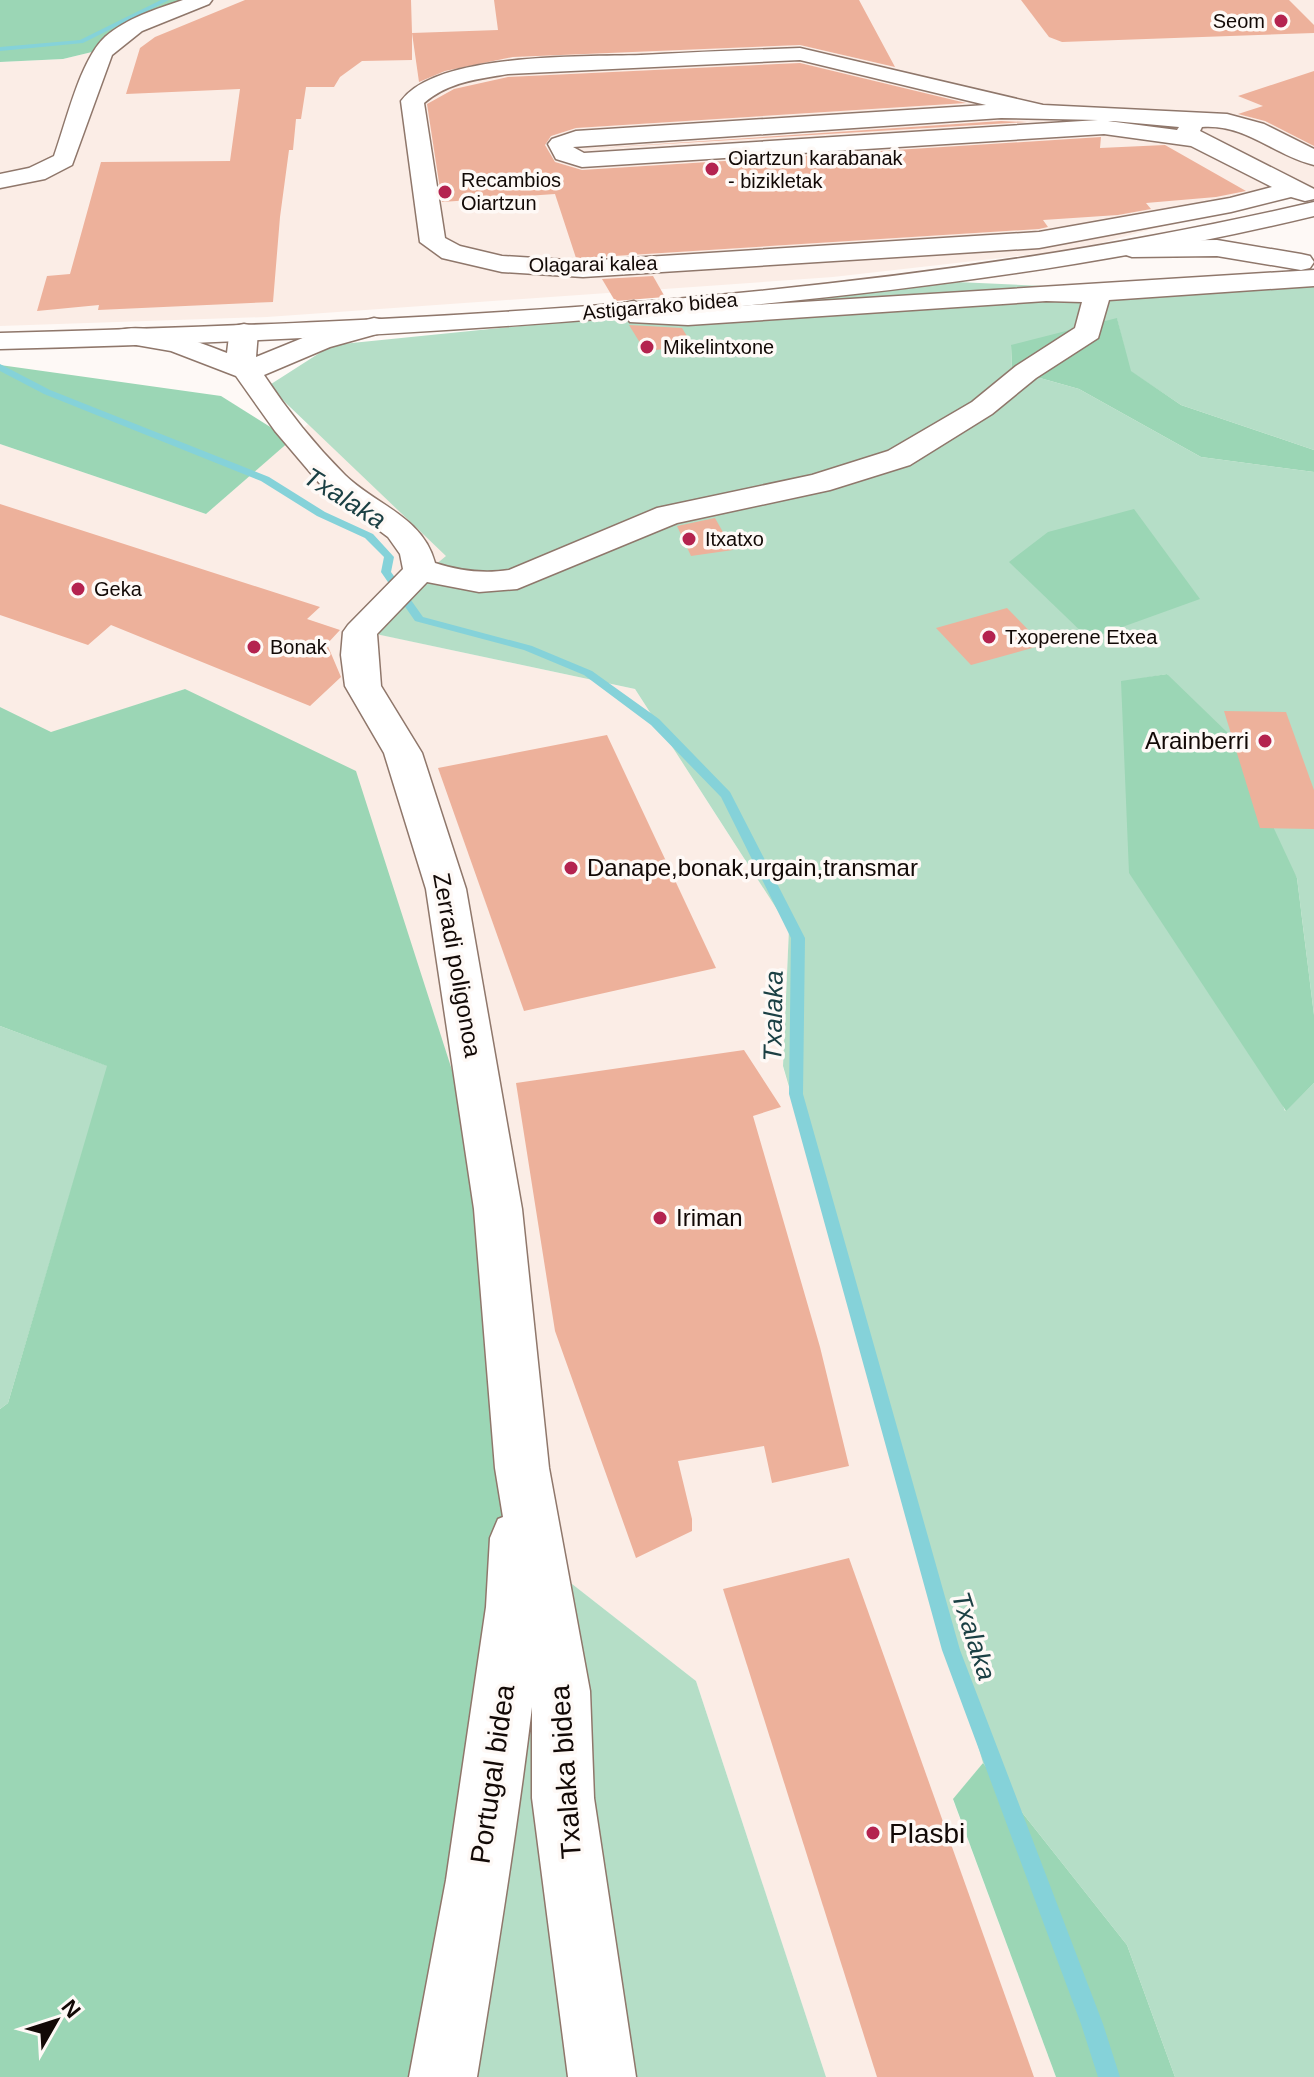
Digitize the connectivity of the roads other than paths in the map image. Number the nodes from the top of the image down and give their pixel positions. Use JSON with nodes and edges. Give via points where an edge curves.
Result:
{"nodes":[{"id":1,"x":202,"y":0,"type":"edge"},
{"id":2,"x":1049,"y":117,"type":"junction"},
{"id":3,"x":1195,"y":131,"type":"junction"},
{"id":4,"x":1314,"y":158,"type":"edge"},
{"id":5,"x":12,"y":179,"type":"edge"},
{"id":6,"x":1303,"y":201,"type":"edge"},
{"id":7,"x":1132,"y":249,"type":"junction"},
{"id":8,"x":1313,"y":268,"type":"edge"},
{"id":9,"x":1094,"y":293,"type":"junction"},
{"id":10,"x":634,"y":309,"type":"junction"},
{"id":11,"x":374,"y":326,"type":"junction"},
{"id":12,"x":244,"y":332,"type":"junction"},
{"id":13,"x":129,"y":336,"type":"junction"},
{"id":14,"x":0,"y":341,"type":"edge"},
{"id":15,"x":248,"y":371,"type":"junction"},
{"id":16,"x":405,"y":585,"type":"junction"},
{"id":17,"x":522,"y":1468,"type":"junction"},
{"id":18,"x":443,"y":2077,"type":"edge"},
{"id":19,"x":602,"y":2077,"type":"edge"}],
"edges":[{"from":1,"to":5,"type":"street","via":[[141,24],[107,46],[68,154],[48,170]]},
{"from":2,"to":2,"type":"street","name":"Olagarai kalea","via":[[576,138],[560,144],[564,154],[582,160]]},
{"from":2,"to":3,"type":"street","name":"Olagarai kalea"},
{"from":2,"to":6,"type":"street","name":"Olagarai kalea","via":[[800,54],[508,67],[425,88],[412,101],[433,242],[451,252],[502,264],[583,269],[1039,240],[1231,205]]},
{"from":3,"to":4,"type":"street","via":[[1216,118],[1242,122]]},
{"from":3,"to":6,"type":"street"},
{"from":6,"to":7,"type":"street","name":"Astigarrako bidea"},
{"from":6,"to":8,"type":"street","via":[[1272,232],[1271,242]]},
{"from":7,"to":8,"type":"street","via":[[1217,248]]},
{"from":7,"to":10,"type":"street","name":"Astigarrako bidea","via":[[906,282]]},
{"from":8,"to":9,"type":"street"},
{"from":9,"to":10,"type":"street","via":[[688,317],[640,316]]},
{"from":9,"to":16,"type":"street","via":[[1088,332],[899,458],[819,483],[668,515],[517,579]]},
{"from":10,"to":11,"type":"street","name":"Astigarrako bidea"},
{"from":11,"to":12,"type":"street","name":"Astigarrako bidea"},
{"from":11,"to":15,"type":"street","via":[[320,341]]},
{"from":12,"to":13,"type":"street","name":"Astigarrako bidea"},
{"from":12,"to":15,"type":"street","via":[[240,347]]},
{"from":13,"to":14,"type":"street","name":"Astigarrako bidea"},
{"from":13,"to":15,"type":"street","via":[[177,344]]},
{"from":15,"to":16,"type":"street","via":[[337,484],[402,530],[418,552]]},
{"from":16,"to":17,"type":"street","name":"Zerradi poligonoa","via":[[360,632],[363,686],[403,753],[446,889],[498,1209]]},
{"from":17,"to":18,"type":"street","name":"Portugal bidea","via":[[515,1607],[478,1880]]},
{"from":17,"to":19,"type":"street","name":"Txalaka bidea","via":[[561,1691],[563,1798]]}]}
